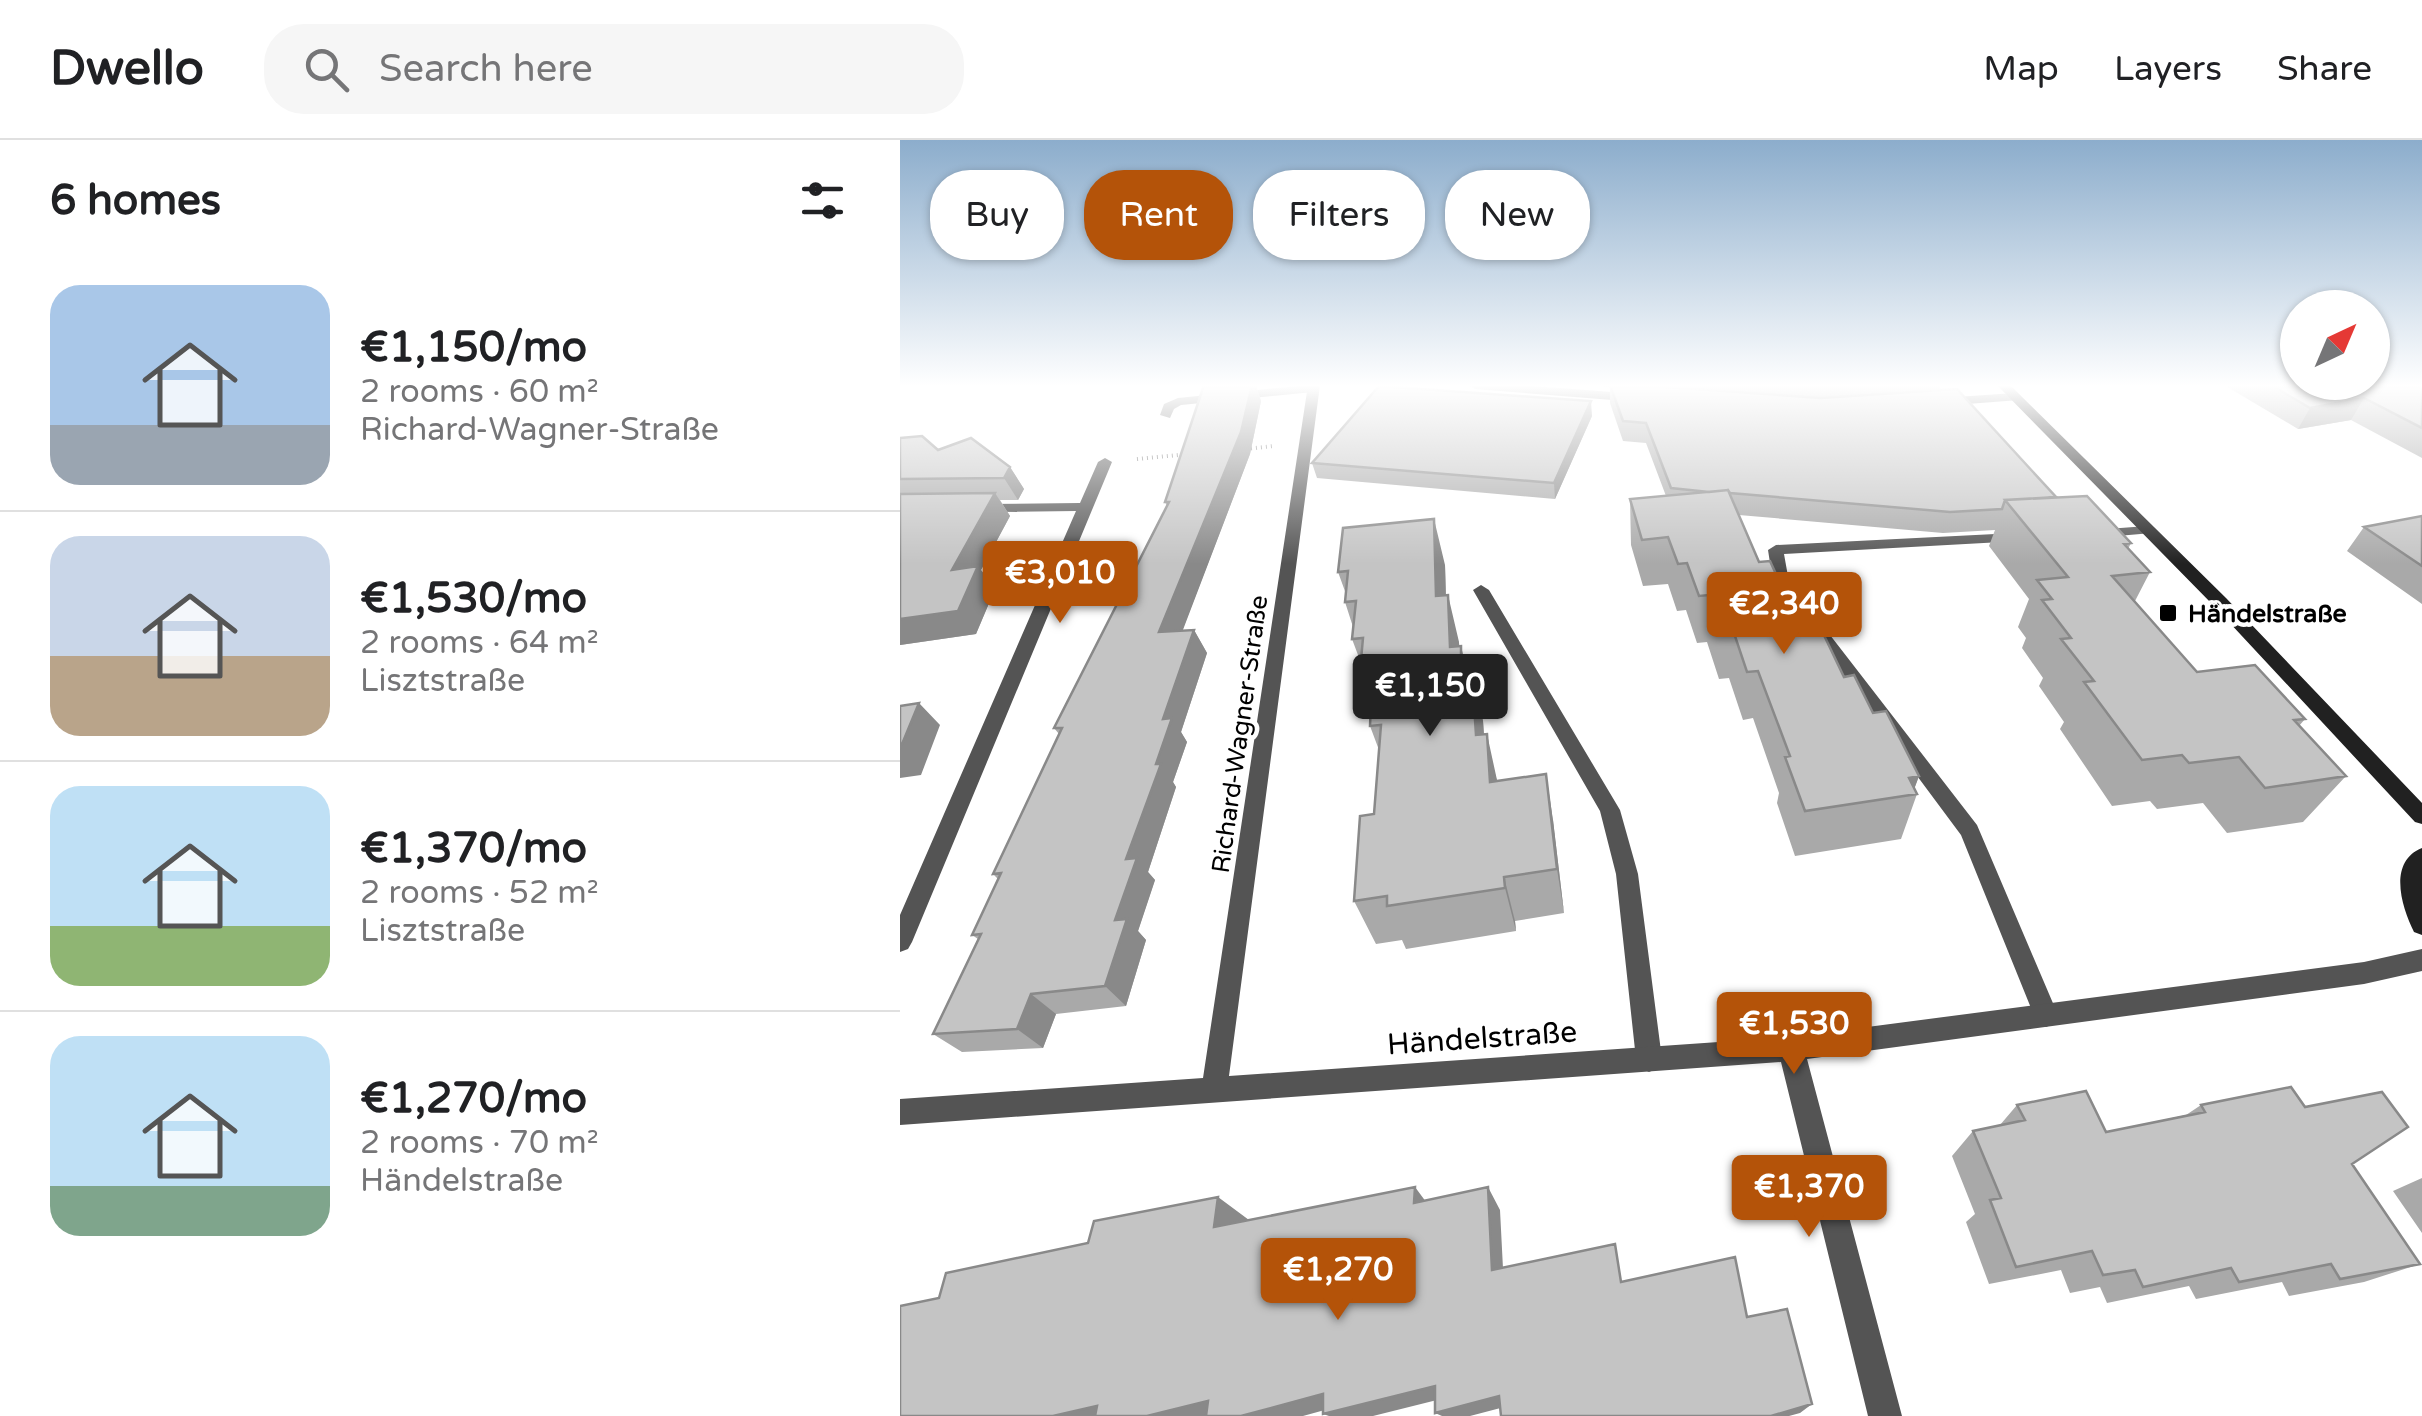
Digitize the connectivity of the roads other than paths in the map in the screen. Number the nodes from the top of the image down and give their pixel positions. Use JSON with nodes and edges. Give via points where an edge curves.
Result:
{"nodes":[{"id":1,"x":1305,"y":445,"type":"edge"},
{"id":2,"x":2063,"y":445,"type":"edge"},
{"id":3,"x":1105,"y":462,"type":"road end"},
{"id":4,"x":1085,"y":506,"type":"junction"},
{"id":5,"x":956,"y":508,"type":"edge"},
{"id":6,"x":2148,"y":530,"type":"junction"},
{"id":7,"x":2082,"y":535,"type":"edge"},
{"id":8,"x":2032,"y":537,"type":"edge"},
{"id":9,"x":1481,"y":590,"type":"dead end"},
{"id":10,"x":2422,"y":816,"type":"edge"},
{"id":11,"x":2422,"y":858,"type":"edge"},
{"id":12,"x":2422,"y":925,"type":"edge"},
{"id":13,"x":900,"y":942,"type":"edge"},
{"id":14,"x":2422,"y":960,"type":"edge"},
{"id":15,"x":2046,"y":1015,"type":"junction"},
{"id":16,"x":1792,"y":1049,"type":"junction"},
{"id":17,"x":1649,"y":1059,"type":"junction"},
{"id":18,"x":1214,"y":1090,"type":"junction"},
{"id":19,"x":900,"y":1112,"type":"edge"},
{"id":20,"x":1885,"y":1416,"type":"edge"}],
"edges":[{"from":1,"to":18,"type":"street","name":"Richard-Wagner-Straße"},
{"from":2,"to":6,"type":"main road"},
{"from":3,"to":4,"type":"street"},
{"from":4,"to":5,"type":"street"},
{"from":4,"to":13,"type":"street"},
{"from":6,"to":7,"type":"street"},
{"from":6,"to":10,"type":"main road"},
{"from":8,"to":15,"type":"street","via":[[1776,550],[1781,582],[1970,832]]},
{"from":9,"to":17,"type":"street","via":[[1610,810],[1627,874]]},
{"from":11,"to":12,"type":"main road","via":[[2412,871],[2410,895]]},
{"from":14,"to":15,"type":"street","name":"Händelstraße"},
{"from":15,"to":16,"type":"street","name":"Händelstraße"},
{"from":16,"to":17,"type":"street","name":"Händelstraße"},
{"from":16,"to":20,"type":"street"},
{"from":17,"to":18,"type":"street","name":"Händelstraße"},
{"from":18,"to":19,"type":"street","name":"Händelstraße"}]}
